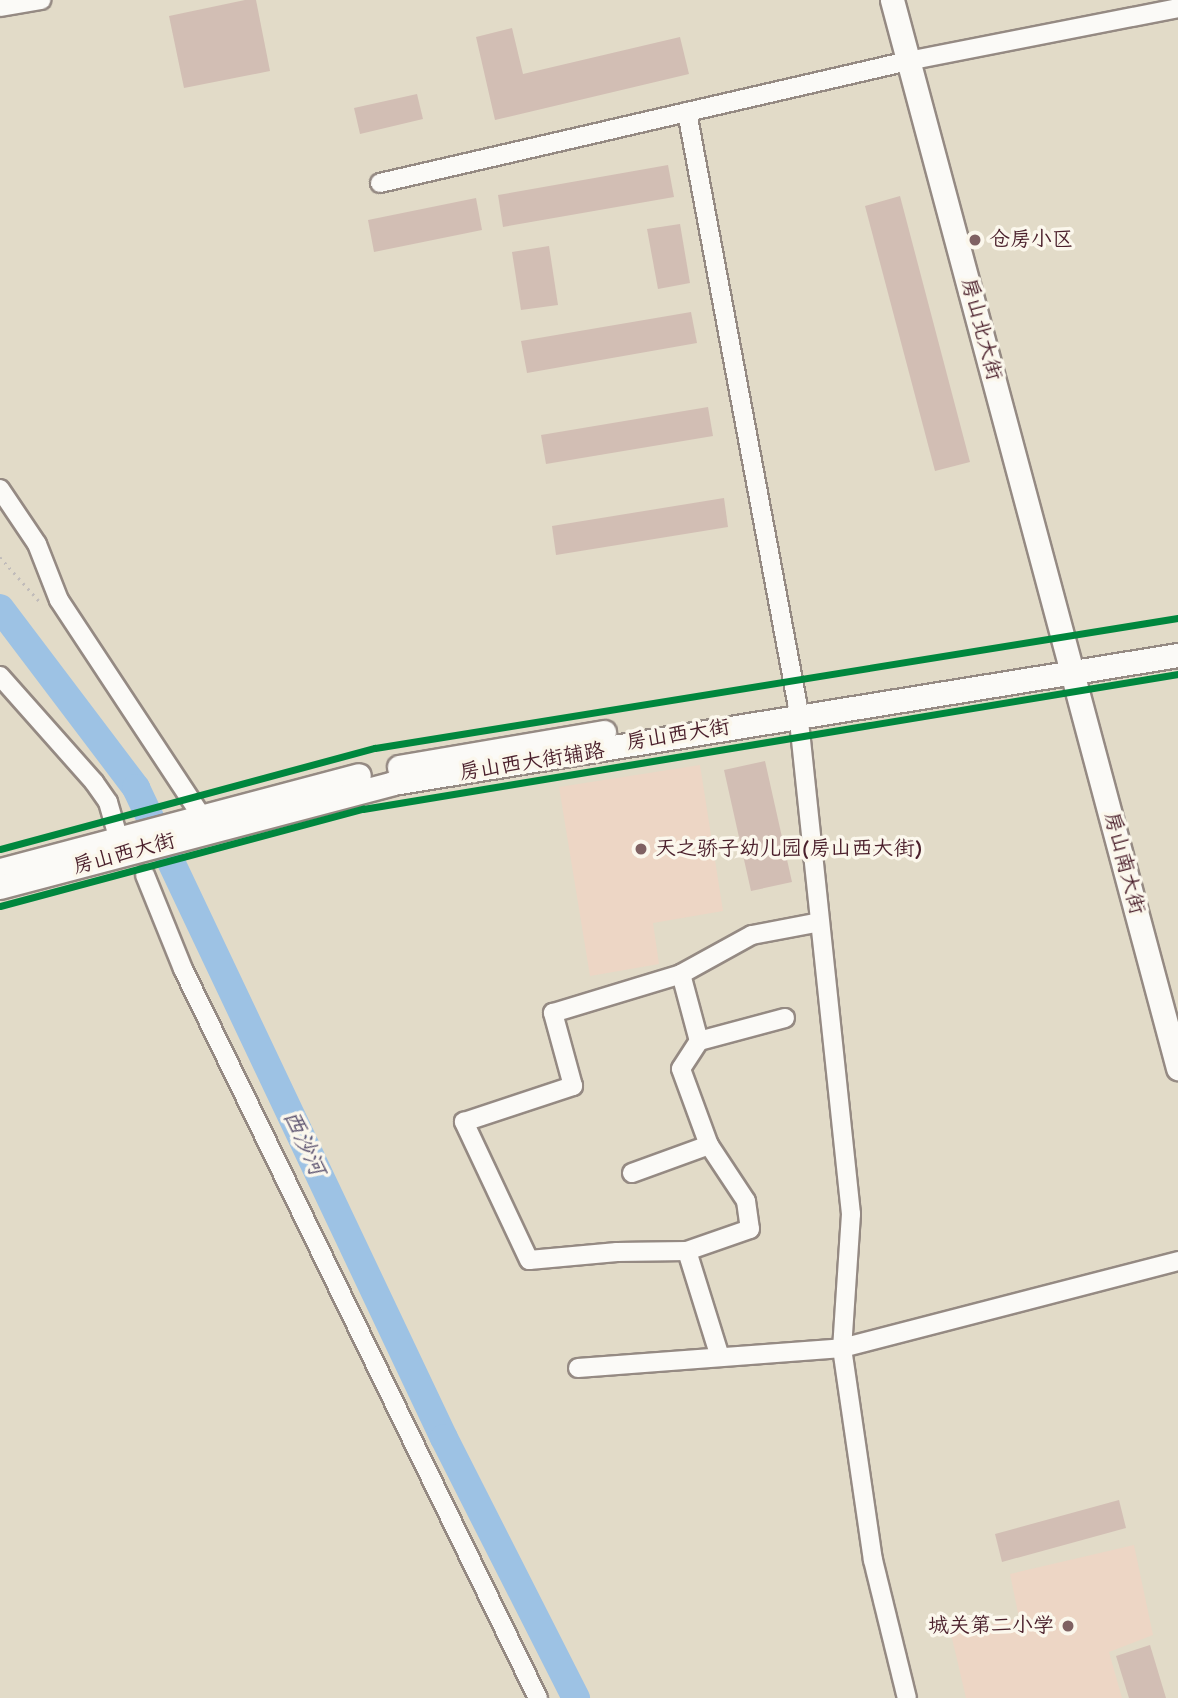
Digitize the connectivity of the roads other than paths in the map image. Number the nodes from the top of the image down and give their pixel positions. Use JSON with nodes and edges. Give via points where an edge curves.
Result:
{"nodes":[{"id":1,"x":41,"y":0,"type":"edge"},
{"id":2,"x":892,"y":0,"type":"edge"},
{"id":3,"x":0,"y":7,"type":"edge"},
{"id":4,"x":1178,"y":8,"type":"edge"},
{"id":5,"x":908,"y":61,"type":"junction"},
{"id":6,"x":687,"y":112,"type":"junction"},
{"id":7,"x":380,"y":183,"type":"dead end"},
{"id":8,"x":0,"y":489,"type":"edge"},
{"id":9,"x":1178,"y":640,"type":"edge"},
{"id":10,"x":1178,"y":655,"type":"edge"},
{"id":11,"x":1072,"y":665,"type":"junction"},
{"id":12,"x":0,"y":676,"type":"edge"},
{"id":13,"x":798,"y":709,"type":"junction"},
{"id":14,"x":189,"y":824,"type":"junction"},
{"id":15,"x":129,"y":840,"type":"junction"},
{"id":16,"x":0,"y":870,"type":"edge"},
{"id":17,"x":145,"y":875,"type":"dead end"},
{"id":18,"x":0,"y":887,"type":"edge"},
{"id":19,"x":820,"y":922,"type":"junction"},
{"id":20,"x":681,"y":974,"type":"junction"},
{"id":21,"x":786,"y":1018,"type":"dead end"},
{"id":22,"x":699,"y":1041,"type":"junction"},
{"id":23,"x":1178,"y":1068,"type":"edge"},
{"id":24,"x":709,"y":1145,"type":"junction"},
{"id":25,"x":632,"y":1173,"type":"dead end"},
{"id":26,"x":687,"y":1251,"type":"junction"},
{"id":27,"x":1178,"y":1261,"type":"edge"},
{"id":28,"x":842,"y":1348,"type":"junction"},
{"id":29,"x":720,"y":1357,"type":"junction"},
{"id":30,"x":578,"y":1368,"type":"dead end"},
{"id":31,"x":538,"y":1698,"type":"edge"},
{"id":32,"x":907,"y":1698,"type":"edge"}],
"edges":[{"from":1,"to":3,"type":"street"},
{"from":2,"to":5,"type":"main road","name":"房山北大街"},
{"from":4,"to":5,"type":"street"},
{"from":5,"to":6,"type":"street"},
{"from":5,"to":11,"type":"main road","name":"房山北大街"},
{"from":6,"to":7,"type":"street"},
{"from":6,"to":13,"type":"street"},
{"from":8,"to":14,"type":"street","via":[[37,544],[58,600]]},
{"from":9,"to":11,"type":"main road"},
{"from":10,"to":11,"type":"main road"},
{"from":11,"to":13,"type":"main road","name":"房山西大街"},
{"from":11,"to":23,"type":"main road","name":"房山南大街"},
{"from":12,"to":15,"type":"street","via":[[94,782]]},
{"from":13,"to":14,"type":"main road","name":"房山西大街","via":[[474,752],[317,783]]},
{"from":13,"to":19,"type":"street"},
{"from":14,"to":15,"type":"main road","name":"房山西大街"},
{"from":15,"to":16,"type":"main road","name":"房山西大街"},
{"from":15,"to":18,"type":"main road","name":"房山西大街"},
{"from":17,"to":31,"type":"street","via":[[183,969]]},
{"from":19,"to":20,"type":"street","via":[[752,935]]},
{"from":19,"to":28,"type":"street","via":[[851,1214]]},
{"from":20,"to":22,"type":"street"},
{"from":20,"to":26,"type":"street","via":[[553,1013],[573,1086],[464,1122],[529,1260]]},
{"from":21,"to":22,"type":"street"},
{"from":22,"to":24,"type":"street","via":[[681,1069]]},
{"from":24,"to":25,"type":"street"},
{"from":24,"to":26,"type":"street","via":[[746,1201],[750,1228]]},
{"from":26,"to":29,"type":"street"},
{"from":27,"to":28,"type":"street"},
{"from":28,"to":29,"type":"street"},
{"from":28,"to":32,"type":"street","via":[[873,1560]]},
{"from":29,"to":30,"type":"street"}]}
